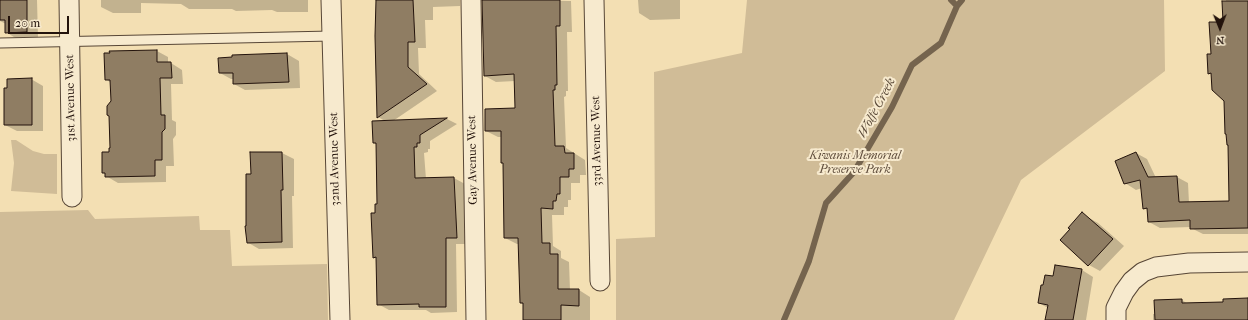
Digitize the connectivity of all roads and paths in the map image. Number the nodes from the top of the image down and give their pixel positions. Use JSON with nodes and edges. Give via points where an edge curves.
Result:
{"nodes":[{"id":1,"x":69,"y":0,"type":"edge"},
{"id":2,"x":331,"y":0,"type":"edge"},
{"id":3,"x":471,"y":0,"type":"edge"},
{"id":4,"x":594,"y":0,"type":"edge"},
{"id":5,"x":332,"y":36,"type":"junction"},
{"id":6,"x":70,"y":41,"type":"junction"},
{"id":7,"x":0,"y":43,"type":"edge"},
{"id":8,"x":72,"y":197,"type":"dead end"},
{"id":9,"x":1248,"y":262,"type":"edge"},
{"id":10,"x":600,"y":281,"type":"dead end"},
{"id":11,"x":339,"y":319,"type":"edge"},
{"id":12,"x":476,"y":320,"type":"edge"},
{"id":13,"x":1116,"y":320,"type":"edge"}],
"edges":[{"from":1,"to":6,"type":"street","name":"31st Avenue West"},
{"from":2,"to":5,"type":"street","name":"32nd Avenue West"},
{"from":3,"to":12,"type":"street","name":"Gay Avenue West"},
{"from":4,"to":10,"type":"street","name":"33rd Avenue West"},
{"from":5,"to":6,"type":"lane"},
{"from":5,"to":11,"type":"street","name":"32nd Avenue West"},
{"from":6,"to":7,"type":"lane"},
{"from":6,"to":8,"type":"street","name":"31st Avenue West"},
{"from":9,"to":13,"type":"street","via":[[1174,264],[1143,272],[1124,292],[1116,308]]}]}
